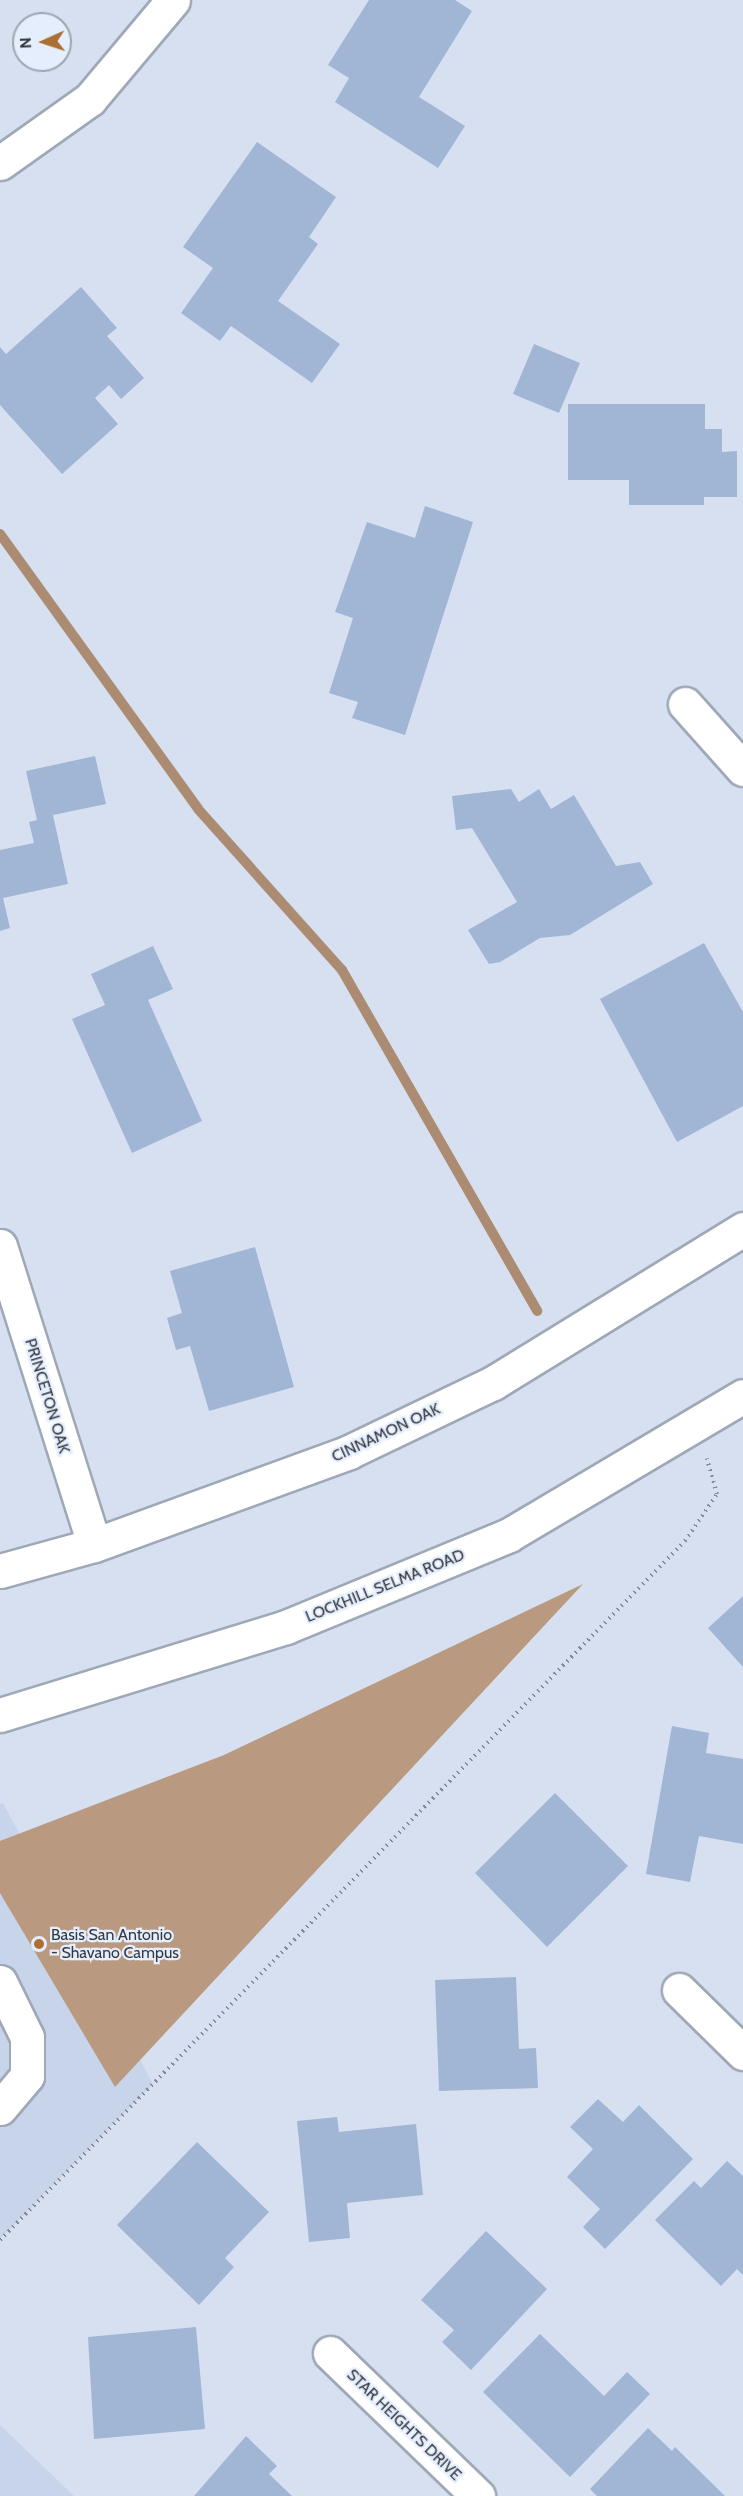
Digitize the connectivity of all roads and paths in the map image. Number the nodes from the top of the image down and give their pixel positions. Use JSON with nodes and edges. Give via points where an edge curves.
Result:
{"nodes":[{"id":1,"x":172,"y":0,"type":"edge"},
{"id":2,"x":0,"y":163,"type":"edge"},
{"id":3,"x":685,"y":704,"type":"dead end"},
{"id":4,"x":743,"y":769,"type":"edge"},
{"id":5,"x":743,"y":1229,"type":"edge"},
{"id":6,"x":0,"y":1246,"type":"edge"},
{"id":7,"x":743,"y":1396,"type":"edge"},
{"id":8,"x":717,"y":1494,"type":"dead end"},
{"id":9,"x":94,"y":1545,"type":"junction"},
{"id":10,"x":0,"y":1571,"type":"edge"},
{"id":11,"x":0,"y":1715,"type":"edge"},
{"id":12,"x":0,"y":1982,"type":"edge"},
{"id":13,"x":679,"y":1990,"type":"dead end"},
{"id":14,"x":743,"y":2053,"type":"edge"},
{"id":15,"x":0,"y":2108,"type":"edge"},
{"id":16,"x":0,"y":2240,"type":"edge"},
{"id":17,"x":330,"y":2353,"type":"dead end"},
{"id":18,"x":478,"y":2496,"type":"edge"}],
"edges":[{"from":1,"to":2,"type":"street","via":[[90,99]]},
{"from":3,"to":4,"type":"street"},
{"from":5,"to":9,"type":"street","name":"CINNAMON OAK","via":[[493,1383],[349,1452]]},
{"from":6,"to":9,"type":"street","name":"PRINCETON OAK"},
{"from":7,"to":11,"type":"street","name":"LOCKHILL SELMA ROAD","via":[[509,1535],[286,1626]]},
{"from":8,"to":16,"type":"path","via":[[685,1541]]},
{"from":9,"to":10,"type":"street","name":"CINNAMON OAK"},
{"from":12,"to":15,"type":"street","via":[[27,2037],[27,2076]]},
{"from":13,"to":14,"type":"street"},
{"from":17,"to":18,"type":"street","name":"STAR HEIGHTS DRIVE"}]}
